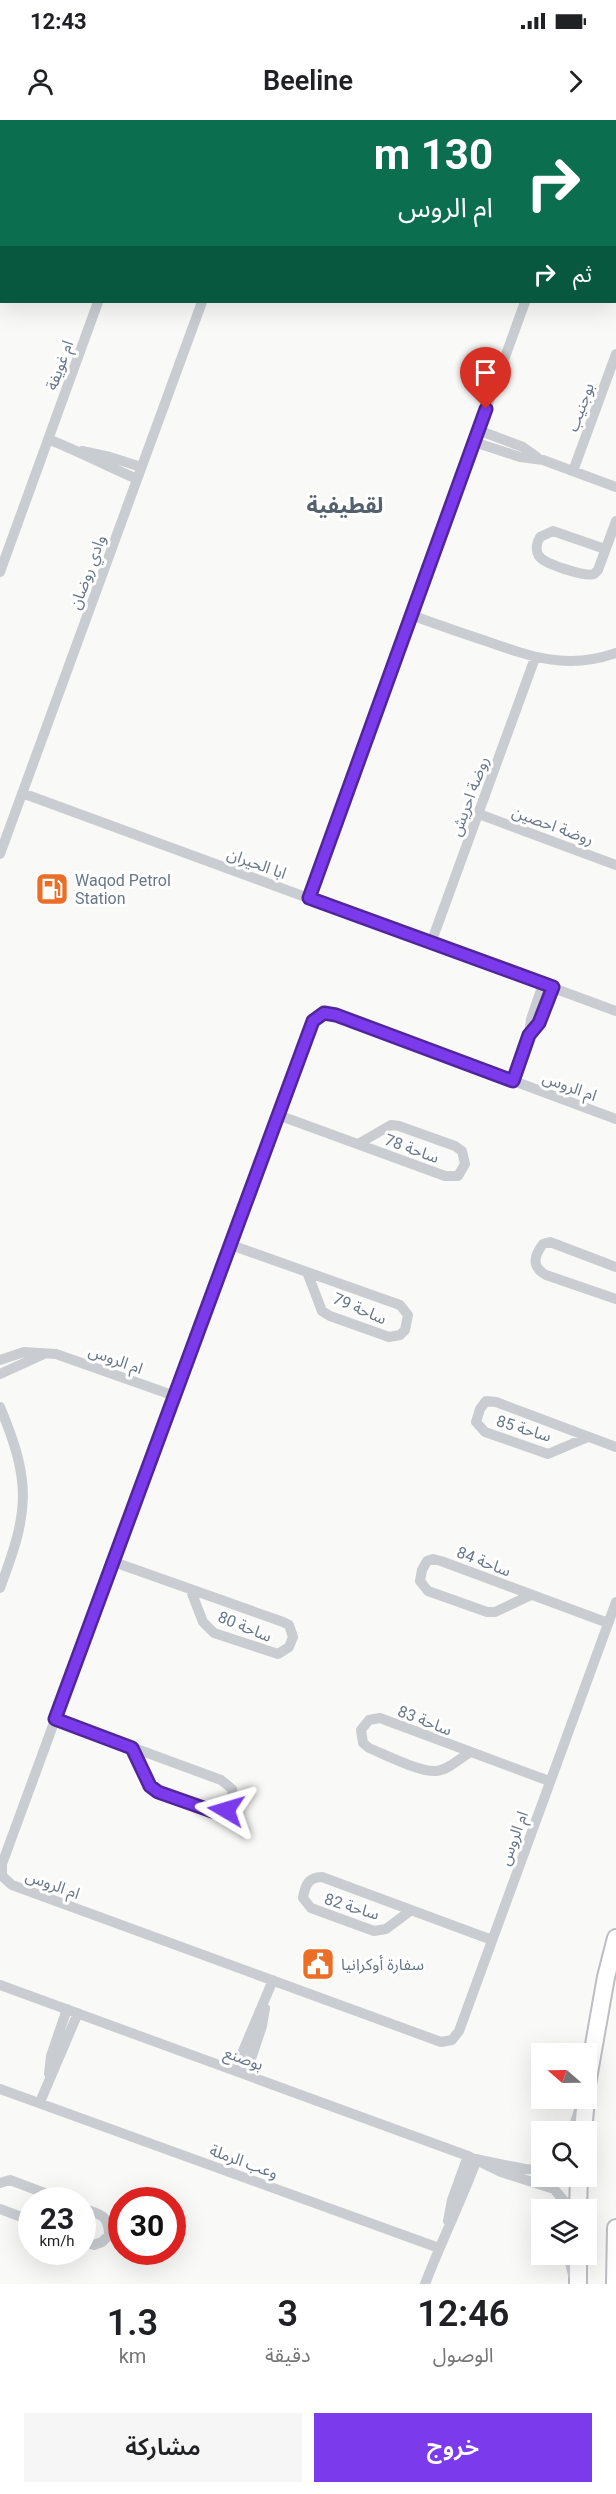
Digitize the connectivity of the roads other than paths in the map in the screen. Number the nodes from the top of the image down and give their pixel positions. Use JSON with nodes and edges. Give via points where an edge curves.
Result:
{"nodes":[{"id":1,"x":98,"y":303,"type":"edge"},
{"id":2,"x":202,"y":303,"type":"edge"},
{"id":3,"x":525,"y":303,"type":"edge"},
{"id":4,"x":616,"y":354,"type":"edge"},
{"id":5,"x":478,"y":430,"type":"junction"},
{"id":6,"x":48,"y":439,"type":"junction"},
{"id":7,"x":474,"y":442,"type":"junction"},
{"id":8,"x":78,"y":451,"type":"junction"},
{"id":9,"x":543,"y":460,"type":"junction"},
{"id":10,"x":141,"y":467,"type":"junction"},
{"id":11,"x":573,"y":471,"type":"junction"},
{"id":12,"x":137,"y":479,"type":"junction"},
{"id":13,"x":616,"y":487,"type":"edge"},
{"id":14,"x":616,"y":521,"type":"edge"},
{"id":15,"x":605,"y":549,"type":"junction"},
{"id":16,"x":0,"y":569,"type":"edge"},
{"id":17,"x":411,"y":615,"type":"junction"},
{"id":18,"x":616,"y":653,"type":"edge"},
{"id":19,"x":535,"y":658,"type":"junction"},
{"id":20,"x":22,"y":793,"type":"junction"},
{"id":21,"x":479,"y":814,"type":"junction"},
{"id":22,"x":0,"y":854,"type":"edge"},
{"id":23,"x":616,"y":865,"type":"edge"},
{"id":24,"x":309,"y":898,"type":"junction"},
{"id":25,"x":431,"y":943,"type":"junction"},
{"id":26,"x":548,"y":986,"type":"junction"},
{"id":27,"x":616,"y":1011,"type":"edge"},
{"id":28,"x":513,"y":1081,"type":"junction"},
{"id":29,"x":278,"y":1115,"type":"junction"},
{"id":30,"x":616,"y":1119,"type":"edge"},
{"id":31,"x":358,"y":1144,"type":"junction"},
{"id":32,"x":231,"y":1245,"type":"junction"},
{"id":33,"x":616,"y":1267,"type":"edge"},
{"id":34,"x":307,"y":1272,"type":"junction"},
{"id":35,"x":616,"y":1299,"type":"edge"},
{"id":36,"x":47,"y":1353,"type":"junction"},
{"id":37,"x":0,"y":1360,"type":"edge"},
{"id":38,"x":0,"y":1374,"type":"edge"},
{"id":39,"x":175,"y":1396,"type":"junction"},
{"id":40,"x":0,"y":1407,"type":"edge"},
{"id":41,"x":588,"y":1437,"type":"junction"},
{"id":42,"x":616,"y":1447,"type":"edge"},
{"id":43,"x":114,"y":1562,"type":"junction"},
{"id":44,"x":0,"y":1588,"type":"edge"},
{"id":45,"x":191,"y":1591,"type":"junction"},
{"id":46,"x":531,"y":1595,"type":"junction"},
{"id":47,"x":616,"y":1602,"type":"edge"},
{"id":48,"x":608,"y":1623,"type":"junction"},
{"id":49,"x":55,"y":1719,"type":"junction"},
{"id":50,"x":132,"y":1748,"type":"junction"},
{"id":51,"x":469,"y":1753,"type":"junction"},
{"id":52,"x":549,"y":1781,"type":"junction"},
{"id":53,"x":410,"y":1911,"type":"junction"},
{"id":54,"x":616,"y":1938,"type":"edge"},
{"id":55,"x":492,"y":1940,"type":"junction"},
{"id":56,"x":273,"y":1980,"type":"junction"},
{"id":57,"x":0,"y":1985,"type":"edge"},
{"id":58,"x":72,"y":2011,"type":"junction"},
{"id":59,"x":594,"y":2043,"type":"edge"},
{"id":60,"x":240,"y":2072,"type":"junction"},
{"id":61,"x":0,"y":2089,"type":"edge"},
{"id":62,"x":40,"y":2103,"type":"junction"},
{"id":63,"x":472,"y":2158,"type":"junction"},
{"id":64,"x":531,"y":2169,"type":"edge"},
{"id":65,"x":0,"y":2183,"type":"edge"},
{"id":66,"x":29,"y":2187,"type":"edge"},
{"id":67,"x":563,"y":2199,"type":"edge"},
{"id":68,"x":0,"y":2209,"type":"edge"},
{"id":69,"x":96,"y":2213,"type":"edge"},
{"id":70,"x":18,"y":2216,"type":"edge"},
{"id":71,"x":616,"y":2228,"type":"edge"},
{"id":72,"x":96,"y":2244,"type":"edge"},
{"id":73,"x":439,"y":2248,"type":"junction"},
{"id":74,"x":572,"y":2265,"type":"edge"},
{"id":75,"x":578,"y":2265,"type":"edge"},
{"id":76,"x":425,"y":2284,"type":"edge"},
{"id":77,"x":578,"y":2284,"type":"edge"},
{"id":78,"x":615,"y":2284,"type":"edge"}],
"edges":[{"from":1,"to":6,"type":"street","name":"ام غويفة"},
{"from":2,"to":10,"type":"street","name":"وادي روضان"},
{"from":3,"to":5,"type":"street"},
{"from":4,"to":11,"type":"street","name":"بوجنيب"},
{"from":5,"to":7,"type":"street"},
{"from":5,"to":9,"type":"street","via":[[523,447]]},
{"from":6,"to":8,"type":"street"},
{"from":6,"to":16,"type":"street","name":"ام غويفة"},
{"from":7,"to":9,"type":"street"},
{"from":7,"to":17,"type":"street"},
{"from":8,"to":10,"type":"street"},
{"from":8,"to":12,"type":"street"},
{"from":9,"to":11,"type":"street"},
{"from":10,"to":12,"type":"street","name":"وادي روضان"},
{"from":11,"to":13,"type":"street"},
{"from":12,"to":20,"type":"street","name":"وادي روضان"},
{"from":14,"to":15,"type":"street"},
{"from":15,"to":15,"type":"street","via":[[553,531],[540,537],[537,549],[545,561],[589,576],[598,570]]},
{"from":17,"to":19,"type":"street"},
{"from":17,"to":24,"type":"street"},
{"from":18,"to":19,"type":"street","via":[[571,661]]},
{"from":19,"to":21,"type":"street","name":"روضة احريش"},
{"from":20,"to":22,"type":"street","name":"وادي روضان"},
{"from":20,"to":24,"type":"street","name":"ابا الحيران"},
{"from":21,"to":23,"type":"street","name":"روضة احصين"},
{"from":21,"to":25,"type":"street","name":"روضة احريش"},
{"from":24,"to":25,"type":"street","name":"ابا الحيران"},
{"from":25,"to":26,"type":"street","name":"ابا الحيران"},
{"from":26,"to":27,"type":"street","name":"ابا الحيران"},
{"from":26,"to":28,"type":"street","via":[[531,1019]]},
{"from":28,"to":29,"type":"street","name":"ام الروس","via":[[324,1013],[313,1021]]},
{"from":28,"to":30,"type":"street","name":"ام الروس"},
{"from":29,"to":31,"type":"street","name":"ساحة 78"},
{"from":29,"to":32,"type":"street","name":"ام الروس"},
{"from":31,"to":31,"type":"street","name":"ساحة 78","via":[[384,1128],[399,1126],[462,1150],[465,1164],[458,1176],[445,1176]]},
{"from":32,"to":34,"type":"street","name":"ساحة 79"},
{"from":32,"to":39,"type":"street","name":"ام الروس"},
{"from":33,"to":35,"type":"street","via":[[550,1242],[543,1244],[535,1259],[539,1271],[546,1275]]},
{"from":34,"to":34,"type":"street","name":"ساحة 79","via":[[322,1311],[330,1316],[389,1337],[405,1330],[408,1315],[400,1305]]},
{"from":36,"to":37,"type":"street","name":"ام الروس","via":[[24,1352]]},
{"from":36,"to":38,"type":"street"},
{"from":36,"to":39,"type":"street","name":"ام الروس"},
{"from":39,"to":43,"type":"street","name":"ام الروس"},
{"from":40,"to":44,"type":"street","via":[[15,1444],[24,1494],[17,1539]]},
{"from":41,"to":41,"type":"street","name":"ساحة 85","via":[[556,1453],[539,1452],[485,1432],[476,1422],[486,1401],[496,1402]]},
{"from":41,"to":42,"type":"street","name":"ساحة 85"},
{"from":43,"to":45,"type":"street","name":"ساحة 80"},
{"from":43,"to":49,"type":"street","name":"ام الروس"},
{"from":45,"to":45,"type":"street","name":"ساحة 80","via":[[203,1622],[214,1633],[278,1654],[290,1647],[293,1637],[289,1625]]},
{"from":46,"to":46,"type":"street","name":"ساحة 84","via":[[487,1612],[428,1591],[420,1574],[427,1561],[433,1559]]},
{"from":46,"to":48,"type":"street","name":"ساحة 84"},
{"from":47,"to":48,"type":"street","name":"ام الروس"},
{"from":48,"to":52,"type":"street","name":"ام الروس"},
{"from":49,"to":50,"type":"street"},
{"from":49,"to":56,"type":"street","name":"ام الروس","via":[[2,1864],[4,1880]]},
{"from":50,"to":50,"type":"street","via":[[146,1779],[158,1792],[220,1813],[231,1803],[232,1789],[228,1783]]},
{"from":51,"to":51,"type":"street","name":"ساحة 83","via":[[437,1771],[426,1770],[369,1748],[363,1743],[361,1730],[369,1720],[380,1718]]},
{"from":51,"to":52,"type":"street","name":"ساحة 83"},
{"from":52,"to":55,"type":"street","name":"ام الروس"},
{"from":53,"to":53,"type":"street","name":"ساحة 82","via":[[386,1929],[374,1931],[311,1908],[303,1898],[311,1879],[322,1877]]},
{"from":53,"to":55,"type":"street","name":"ساحة 82"},
{"from":54,"to":59,"type":"highway"},
{"from":55,"to":56,"type":"street","name":"ام الروس","via":[[459,2031],[448,2041],[441,2042]]},
{"from":56,"to":60,"type":"street","via":[[263,2020]]},
{"from":57,"to":58,"type":"street","name":"بوصنع"},
{"from":58,"to":60,"type":"street","name":"بوصنع"},
{"from":58,"to":62,"type":"street","via":[[59,2059]]},
{"from":60,"to":63,"type":"street","name":"بوصنع"},
{"from":61,"to":62,"type":"street","name":"وعب الرملة"},
{"from":62,"to":73,"type":"street","name":"وعب الرملة"},
{"from":63,"to":64,"type":"street","name":"بوصنع"},
{"from":63,"to":67,"type":"street","name":"بوصنع","via":[[554,2189]]},
{"from":63,"to":73,"type":"street","via":[[452,2200]]},
{"from":65,"to":66,"type":"street","via":[[10,2180]]},
{"from":68,"to":70,"type":"street"},
{"from":69,"to":72,"type":"street","via":[[104,2216],[110,2235]]},
{"from":71,"to":78,"type":"highway"},
{"from":73,"to":76,"type":"street"},
{"from":74,"to":77,"type":"street"},
{"from":75,"to":77,"type":"highway"}]}
